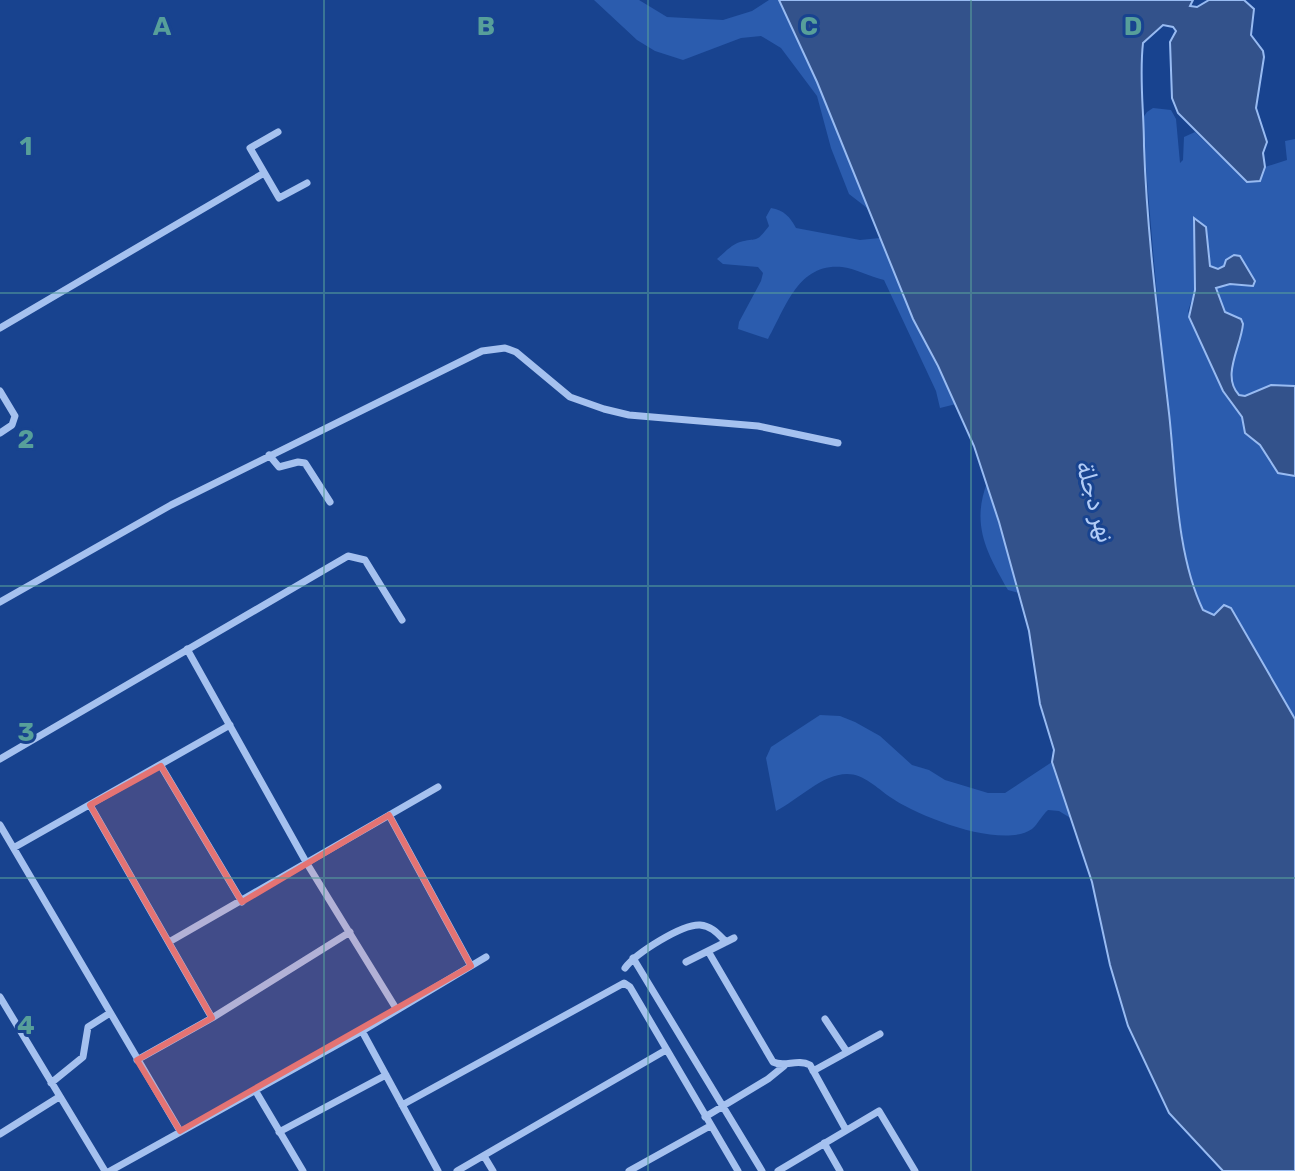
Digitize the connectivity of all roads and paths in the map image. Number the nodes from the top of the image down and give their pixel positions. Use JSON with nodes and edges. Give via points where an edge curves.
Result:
{"nodes":[{"id":1,"x":278,"y":132,"type":"dead end"},
{"id":2,"x":264,"y":173,"type":"junction"},
{"id":3,"x":307,"y":183,"type":"dead end"},
{"id":4,"x":0,"y":328,"type":"edge"},
{"id":5,"x":0,"y":391,"type":"edge"},
{"id":6,"x":0,"y":433,"type":"edge"},
{"id":7,"x":838,"y":443,"type":"dead end"},
{"id":8,"x":269,"y":455,"type":"junction"},
{"id":9,"x":330,"y":502,"type":"dead end"},
{"id":10,"x":0,"y":602,"type":"edge"},
{"id":11,"x":402,"y":620,"type":"dead end"},
{"id":12,"x":187,"y":649,"type":"junction"},
{"id":13,"x":230,"y":725,"type":"junction"},
{"id":14,"x":0,"y":759,"type":"edge"},
{"id":15,"x":161,"y":766,"type":"junction"},
{"id":16,"x":438,"y":787,"type":"dead end"},
{"id":17,"x":90,"y":805,"type":"junction"},
{"id":18,"x":389,"y":815,"type":"junction"},
{"id":19,"x":0,"y":825,"type":"edge"},
{"id":20,"x":10,"y":839,"type":"junction"},
{"id":21,"x":0,"y":846,"type":"edge"},
{"id":22,"x":15,"y":847,"type":"junction"},
{"id":23,"x":306,"y":862,"type":"junction"},
{"id":24,"x":242,"y":902,"type":"junction"},
{"id":25,"x":350,"y":932,"type":"junction"},
{"id":26,"x":169,"y":942,"type":"junction"},
{"id":27,"x":708,"y":951,"type":"junction"},
{"id":28,"x":486,"y":957,"type":"dead end"},
{"id":29,"x":633,"y":958,"type":"junction"},
{"id":30,"x":686,"y":962,"type":"dead end"},
{"id":31,"x":471,"y":966,"type":"junction"},
{"id":32,"x":625,"y":968,"type":"dead end"},
{"id":33,"x":0,"y":997,"type":"edge"},
{"id":34,"x":397,"y":1010,"type":"junction"},
{"id":35,"x":110,"y":1013,"type":"junction"},
{"id":36,"x":212,"y":1018,"type":"junction"},
{"id":37,"x":825,"y":1019,"type":"dead end"},
{"id":38,"x":362,"y":1031,"type":"junction"},
{"id":39,"x":880,"y":1034,"type":"dead end"},
{"id":40,"x":666,"y":1050,"type":"junction"},
{"id":41,"x":847,"y":1052,"type":"junction"},
{"id":42,"x":137,"y":1060,"type":"junction"},
{"id":43,"x":786,"y":1064,"type":"junction"},
{"id":44,"x":813,"y":1071,"type":"junction"},
{"id":45,"x":386,"y":1075,"type":"junction"},
{"id":46,"x":51,"y":1083,"type":"junction"},
{"id":47,"x":255,"y":1090,"type":"junction"},
{"id":48,"x":59,"y":1097,"type":"junction"},
{"id":49,"x":402,"y":1105,"type":"junction"},
{"id":50,"x":723,"y":1106,"type":"junction"},
{"id":51,"x":705,"y":1117,"type":"junction"},
{"id":52,"x":710,"y":1126,"type":"junction"},
{"id":53,"x":846,"y":1130,"type":"junction"},
{"id":54,"x":180,"y":1131,"type":"junction"},
{"id":55,"x":279,"y":1132,"type":"junction"},
{"id":56,"x":0,"y":1134,"type":"edge"},
{"id":57,"x":824,"y":1143,"type":"junction"},
{"id":58,"x":484,"y":1156,"type":"junction"},
{"id":59,"x":108,"y":1171,"type":"edge"},
{"id":60,"x":303,"y":1171,"type":"edge"},
{"id":61,"x":438,"y":1171,"type":"edge"},
{"id":62,"x":457,"y":1171,"type":"edge"},
{"id":63,"x":493,"y":1171,"type":"edge"},
{"id":64,"x":629,"y":1171,"type":"edge"},
{"id":65,"x":738,"y":1171,"type":"edge"},
{"id":66,"x":762,"y":1171,"type":"edge"},
{"id":67,"x":778,"y":1171,"type":"edge"},
{"id":68,"x":840,"y":1171,"type":"edge"},
{"id":69,"x":915,"y":1171,"type":"edge"}],
"edges":[{"from":1,"to":2,"type":"street","via":[[250,148]]},
{"from":2,"to":3,"type":"street","via":[[279,198]]},
{"from":2,"to":4,"type":"street"},
{"from":5,"to":6,"type":"street","via":[[15,416]]},
{"from":7,"to":8,"type":"street","via":[[758,426],[604,409],[570,397],[505,348],[482,351]]},
{"from":8,"to":9,"type":"street","via":[[279,467],[305,463]]},
{"from":8,"to":10,"type":"street"},
{"from":11,"to":12,"type":"street","via":[[365,560],[348,556]]},
{"from":12,"to":13,"type":"street"},
{"from":12,"to":14,"type":"street"},
{"from":13,"to":15,"type":"street"},
{"from":13,"to":23,"type":"street"},
{"from":15,"to":17,"type":"street"},
{"from":15,"to":24,"type":"street"},
{"from":16,"to":18,"type":"street"},
{"from":17,"to":22,"type":"street"},
{"from":17,"to":26,"type":"street"},
{"from":18,"to":23,"type":"street"},
{"from":18,"to":31,"type":"street"},
{"from":19,"to":20,"type":"street"},
{"from":20,"to":21,"type":"street"},
{"from":20,"to":22,"type":"street"},
{"from":22,"to":35,"type":"street"},
{"from":23,"to":24,"type":"street"},
{"from":23,"to":25,"type":"street"},
{"from":24,"to":26,"type":"street"},
{"from":25,"to":34,"type":"street"},
{"from":25,"to":36,"type":"street"},
{"from":26,"to":36,"type":"street"},
{"from":27,"to":29,"type":"street","via":[[730,940],[709,927],[689,926]]},
{"from":27,"to":30,"type":"street"},
{"from":27,"to":43,"type":"street","via":[[771,1059]]},
{"from":28,"to":31,"type":"street"},
{"from":29,"to":32,"type":"street"},
{"from":29,"to":50,"type":"street"},
{"from":31,"to":34,"type":"street"},
{"from":33,"to":46,"type":"street"},
{"from":34,"to":38,"type":"street"},
{"from":35,"to":42,"type":"street"},
{"from":35,"to":46,"type":"street","via":[[88,1027],[81,1060]]},
{"from":36,"to":42,"type":"street"},
{"from":37,"to":41,"type":"street"},
{"from":38,"to":45,"type":"street"},
{"from":38,"to":47,"type":"street"},
{"from":39,"to":41,"type":"street"},
{"from":40,"to":49,"type":"street","via":[[629,985],[622,983]]},
{"from":40,"to":51,"type":"street"},
{"from":40,"to":58,"type":"street"},
{"from":41,"to":44,"type":"street"},
{"from":42,"to":54,"type":"street"},
{"from":43,"to":44,"type":"street","via":[[805,1062]]},
{"from":43,"to":50,"type":"street"},
{"from":44,"to":53,"type":"street"},
{"from":45,"to":49,"type":"street"},
{"from":45,"to":55,"type":"street"},
{"from":46,"to":48,"type":"street"},
{"from":47,"to":54,"type":"street"},
{"from":47,"to":55,"type":"street"},
{"from":48,"to":56,"type":"street"},
{"from":48,"to":59,"type":"street"},
{"from":49,"to":61,"type":"street"},
{"from":50,"to":51,"type":"street"},
{"from":50,"to":66,"type":"street"},
{"from":51,"to":52,"type":"street"},
{"from":52,"to":64,"type":"street"},
{"from":52,"to":65,"type":"street"},
{"from":53,"to":57,"type":"street"},
{"from":53,"to":69,"type":"street","via":[[879,1111]]},
{"from":54,"to":59,"type":"street"},
{"from":55,"to":60,"type":"street"},
{"from":57,"to":67,"type":"street"},
{"from":57,"to":68,"type":"street"},
{"from":58,"to":62,"type":"street"},
{"from":58,"to":63,"type":"street"}]}
